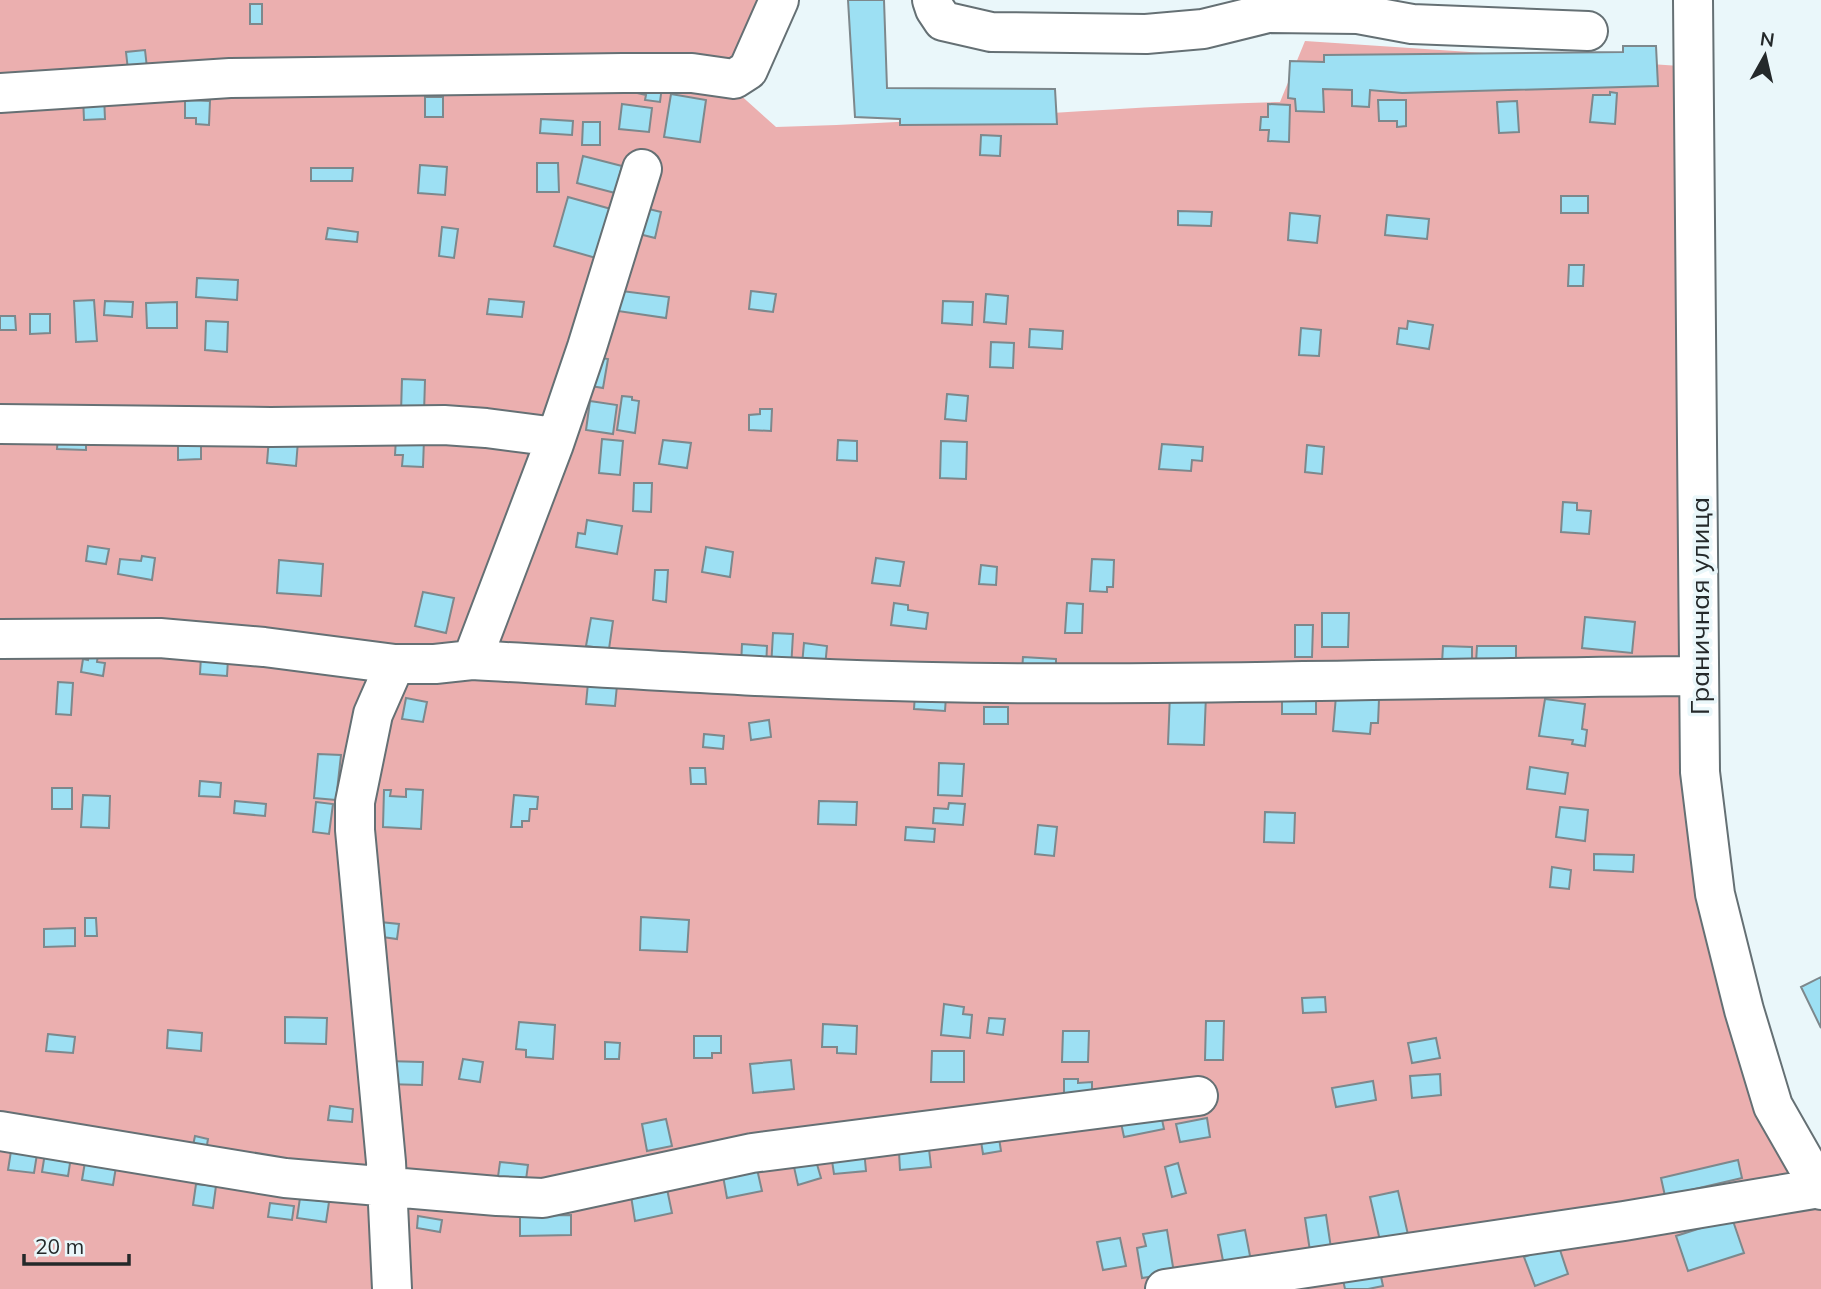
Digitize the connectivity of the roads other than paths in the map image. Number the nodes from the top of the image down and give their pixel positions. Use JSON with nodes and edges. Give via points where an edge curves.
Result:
{"nodes":[{"id":1,"x":779,"y":0,"type":"edge"},
{"id":2,"x":932,"y":0,"type":"edge"},
{"id":3,"x":1693,"y":0,"type":"edge"},
{"id":4,"x":1279,"y":6,"type":"edge"},
{"id":5,"x":1588,"y":31,"type":"dead end"},
{"id":6,"x":0,"y":93,"type":"edge"},
{"id":7,"x":642,"y":169,"type":"dead end"},
{"id":8,"x":0,"y":424,"type":"edge"},
{"id":9,"x":556,"y":437,"type":"junction"},
{"id":10,"x":0,"y":639,"type":"edge"},
{"id":11,"x":472,"y":660,"type":"junction"},
{"id":12,"x":395,"y":664,"type":"junction"},
{"id":13,"x":1699,"y":676,"type":"junction"},
{"id":14,"x":1198,"y":1096,"type":"dead end"},
{"id":15,"x":0,"y":1131,"type":"edge"},
{"id":16,"x":387,"y":1188,"type":"junction"},
{"id":17,"x":1820,"y":1189,"type":"edge"},
{"id":18,"x":393,"y":1289,"type":"edge"},
{"id":19,"x":1165,"y":1289,"type":"edge"}],
"edges":[{"from":1,"to":6,"type":"street","via":[[748,70],[734,79],[692,73],[230,78]]},
{"from":2,"to":4,"type":"street","via":[[943,21],[991,32],[1146,34],[1203,29]]},
{"from":3,"to":13,"type":"street","name":"Граничная улица"},
{"from":4,"to":5,"type":"street","via":[[1412,24]]},
{"from":7,"to":9,"type":"street"},
{"from":8,"to":9,"type":"street","via":[[444,425]]},
{"from":9,"to":11,"type":"street"},
{"from":10,"to":12,"type":"street","via":[[160,638]]},
{"from":11,"to":12,"type":"street"},
{"from":11,"to":13,"type":"street","via":[[818,679],[995,683]]},
{"from":12,"to":16,"type":"street","via":[[373,714],[355,802]]},
{"from":13,"to":17,"type":"street","name":"Граничная улица","via":[[1700,772],[1715,894],[1773,1106]]},
{"from":14,"to":16,"type":"street","via":[[752,1153],[544,1198]]},
{"from":15,"to":16,"type":"street","via":[[285,1178]]},
{"from":16,"to":18,"type":"street"},
{"from":17,"to":19,"type":"street"}]}
